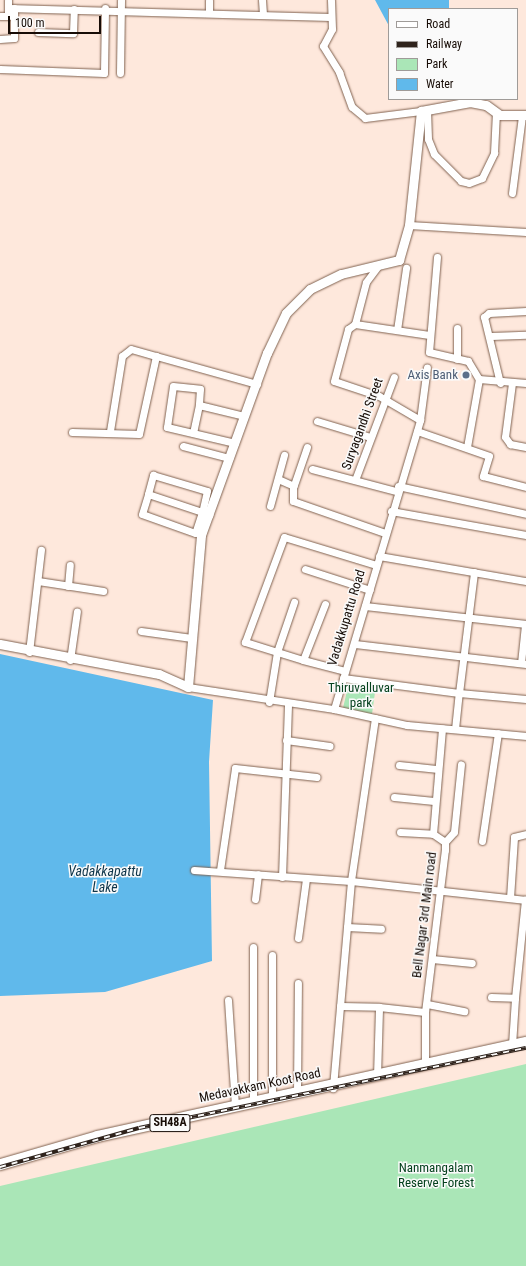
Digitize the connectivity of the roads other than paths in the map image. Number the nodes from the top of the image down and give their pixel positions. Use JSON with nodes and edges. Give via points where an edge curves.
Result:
{"nodes":[{"id":1,"x":8,"y":0,"type":"edge"},
{"id":2,"x":121,"y":0,"type":"edge"},
{"id":3,"x":209,"y":0,"type":"edge"},
{"id":4,"x":262,"y":0,"type":"edge"},
{"id":5,"x":331,"y":0,"type":"edge"},
{"id":6,"x":11,"y":8,"type":"junction"},
{"id":7,"x":105,"y":8,"type":"junction"},
{"id":8,"x":74,"y":9,"type":"junction"},
{"id":9,"x":121,"y":10,"type":"junction"},
{"id":10,"x":209,"y":12,"type":"junction"},
{"id":11,"x":263,"y":14,"type":"junction"},
{"id":12,"x":0,"y":16,"type":"edge"},
{"id":13,"x":330,"y":17,"type":"junction"},
{"id":14,"x":38,"y":32,"type":"dead end"},
{"id":15,"x":0,"y":39,"type":"edge"},
{"id":16,"x":0,"y":70,"type":"edge"},
{"id":17,"x":120,"y":73,"type":"dead end"},
{"id":18,"x":424,"y":110,"type":"junction"},
{"id":19,"x":496,"y":112,"type":"junction"},
{"id":20,"x":524,"y":115,"type":"edge"},
{"id":21,"x":512,"y":193,"type":"dead end"},
{"id":22,"x":409,"y":225,"type":"junction"},
{"id":23,"x":526,"y":232,"type":"edge"},
{"id":24,"x":437,"y":257,"type":"dead end"},
{"id":25,"x":379,"y":265,"type":"junction"},
{"id":26,"x":406,"y":268,"type":"dead end"},
{"id":27,"x":526,"y":311,"type":"edge"},
{"id":28,"x":355,"y":324,"type":"junction"},
{"id":29,"x":458,"y":328,"type":"dead end"},
{"id":30,"x":398,"y":330,"type":"junction"},
{"id":31,"x":429,"y":335,"type":"junction"},
{"id":32,"x":526,"y":335,"type":"edge"},
{"id":33,"x":491,"y":336,"type":"junction"},
{"id":34,"x":156,"y":356,"type":"junction"},
{"id":35,"x":457,"y":359,"type":"junction"},
{"id":36,"x":427,"y":367,"type":"dead end"},
{"id":37,"x":394,"y":377,"type":"dead end"},
{"id":38,"x":479,"y":380,"type":"junction"},
{"id":39,"x":500,"y":383,"type":"junction"},
{"id":40,"x":526,"y":383,"type":"edge"},
{"id":41,"x":257,"y":384,"type":"junction"},
{"id":42,"x":512,"y":384,"type":"junction"},
{"id":43,"x":385,"y":399,"type":"junction"},
{"id":44,"x":199,"y":405,"type":"junction"},
{"id":45,"x":244,"y":416,"type":"junction"},
{"id":46,"x":420,"y":420,"type":"junction"},
{"id":47,"x":317,"y":421,"type":"dead end"},
{"id":48,"x":110,"y":431,"type":"junction"},
{"id":49,"x":417,"y":431,"type":"junction"},
{"id":50,"x":72,"y":432,"type":"dead end"},
{"id":51,"x":193,"y":433,"type":"junction"},
{"id":52,"x":370,"y":437,"type":"junction"},
{"id":53,"x":235,"y":443,"type":"junction"},
{"id":54,"x":183,"y":446,"type":"dead end"},
{"id":55,"x":307,"y":447,"type":"dead end"},
{"id":56,"x":467,"y":447,"type":"junction"},
{"id":57,"x":526,"y":447,"type":"edge"},
{"id":58,"x":284,"y":455,"type":"dead end"},
{"id":59,"x":229,"y":458,"type":"junction"},
{"id":60,"x":312,"y":469,"type":"dead end"},
{"id":61,"x":278,"y":479,"type":"junction"},
{"id":62,"x":355,"y":480,"type":"junction"},
{"id":63,"x":294,"y":486,"type":"junction"},
{"id":64,"x":526,"y":487,"type":"edge"},
{"id":65,"x":397,"y":488,"type":"junction"},
{"id":66,"x":212,"y":492,"type":"junction"},
{"id":67,"x":148,"y":494,"type":"junction"},
{"id":68,"x":270,"y":506,"type":"dead end"},
{"id":69,"x":391,"y":511,"type":"junction"},
{"id":70,"x":205,"y":513,"type":"junction"},
{"id":71,"x":526,"y":514,"type":"edge"},
{"id":72,"x":385,"y":533,"type":"junction"},
{"id":73,"x":198,"y":534,"type":"junction"},
{"id":74,"x":526,"y":535,"type":"edge"},
{"id":75,"x":41,"y":550,"type":"dead end"},
{"id":76,"x":379,"y":556,"type":"junction"},
{"id":77,"x":70,"y":565,"type":"dead end"},
{"id":78,"x":376,"y":565,"type":"junction"},
{"id":79,"x":304,"y":569,"type":"dead end"},
{"id":80,"x":474,"y":572,"type":"junction"},
{"id":81,"x":38,"y":581,"type":"junction"},
{"id":82,"x":526,"y":582,"type":"edge"},
{"id":83,"x":68,"y":586,"type":"junction"},
{"id":84,"x":370,"y":590,"type":"junction"},
{"id":85,"x":103,"y":591,"type":"dead end"},
{"id":86,"x":294,"y":602,"type":"dead end"},
{"id":87,"x":325,"y":604,"type":"dead end"},
{"id":88,"x":365,"y":606,"type":"junction"},
{"id":89,"x":77,"y":611,"type":"dead end"},
{"id":90,"x":468,"y":620,"type":"junction"},
{"id":91,"x":526,"y":624,"type":"edge"},
{"id":92,"x":141,"y":631,"type":"dead end"},
{"id":93,"x":192,"y":638,"type":"junction"},
{"id":94,"x":0,"y":644,"type":"edge"},
{"id":95,"x":355,"y":644,"type":"junction"},
{"id":96,"x":29,"y":652,"type":"junction"},
{"id":97,"x":277,"y":652,"type":"junction"},
{"id":98,"x":464,"y":658,"type":"junction"},
{"id":99,"x":70,"y":660,"type":"junction"},
{"id":100,"x":303,"y":660,"type":"junction"},
{"id":101,"x":524,"y":664,"type":"edge"},
{"id":102,"x":344,"y":674,"type":"junction"},
{"id":103,"x":188,"y":687,"type":"junction"},
{"id":104,"x":459,"y":693,"type":"junction"},
{"id":105,"x":526,"y":699,"type":"edge"},
{"id":106,"x":269,"y":702,"type":"junction"},
{"id":107,"x":288,"y":704,"type":"junction"},
{"id":108,"x":334,"y":709,"type":"junction"},
{"id":109,"x":375,"y":718,"type":"junction"},
{"id":110,"x":442,"y":728,"type":"junction"},
{"id":111,"x":455,"y":729,"type":"junction"},
{"id":112,"x":498,"y":734,"type":"junction"},
{"id":113,"x":526,"y":736,"type":"edge"},
{"id":114,"x":286,"y":740,"type":"junction"},
{"id":115,"x":330,"y":746,"type":"dead end"},
{"id":116,"x":461,"y":764,"type":"dead end"},
{"id":117,"x":399,"y":765,"type":"dead end"},
{"id":118,"x":436,"y":769,"type":"junction"},
{"id":119,"x":286,"y":772,"type":"junction"},
{"id":120,"x":317,"y":777,"type":"dead end"},
{"id":121,"x":394,"y":797,"type":"dead end"},
{"id":122,"x":434,"y":801,"type":"junction"},
{"id":123,"x":400,"y":832,"type":"dead end"},
{"id":124,"x":433,"y":834,"type":"junction"},
{"id":125,"x":526,"y":834,"type":"edge"},
{"id":126,"x":482,"y":841,"type":"dead end"},
{"id":127,"x":445,"y":842,"type":"junction"},
{"id":128,"x":194,"y":870,"type":"dead end"},
{"id":129,"x":220,"y":870,"type":"junction"},
{"id":130,"x":258,"y":874,"type":"junction"},
{"id":131,"x":282,"y":877,"type":"junction"},
{"id":132,"x":306,"y":879,"type":"junction"},
{"id":133,"x":351,"y":881,"type":"junction"},
{"id":134,"x":441,"y":889,"type":"junction"},
{"id":135,"x":510,"y":898,"type":"junction"},
{"id":136,"x":255,"y":899,"type":"dead end"},
{"id":137,"x":525,"y":900,"type":"edge"},
{"id":138,"x":347,"y":927,"type":"junction"},
{"id":139,"x":381,"y":929,"type":"dead end"},
{"id":140,"x":298,"y":938,"type":"dead end"},
{"id":141,"x":253,"y":947,"type":"dead end"},
{"id":142,"x":272,"y":955,"type":"dead end"},
{"id":143,"x":432,"y":960,"type":"junction"},
{"id":144,"x":472,"y":963,"type":"dead end"},
{"id":145,"x":298,"y":984,"type":"dead end"},
{"id":146,"x":491,"y":997,"type":"dead end"},
{"id":147,"x":515,"y":998,"type":"junction"},
{"id":148,"x":228,"y":1000,"type":"dead end"},
{"id":149,"x":427,"y":1004,"type":"junction"},
{"id":150,"x":340,"y":1006,"type":"junction"},
{"id":151,"x":379,"y":1007,"type":"junction"},
{"id":152,"x":464,"y":1011,"type":"dead end"},
{"id":153,"x":425,"y":1012,"type":"junction"},
{"id":154,"x":526,"y":1042,"type":"edge"},
{"id":155,"x":512,"y":1044,"type":"junction"},
{"id":156,"x":425,"y":1064,"type":"junction"},
{"id":157,"x":377,"y":1076,"type":"junction"},
{"id":158,"x":335,"y":1087,"type":"junction"},
{"id":159,"x":297,"y":1092,"type":"junction"},
{"id":160,"x":272,"y":1098,"type":"junction"},
{"id":161,"x":253,"y":1101,"type":"junction"},
{"id":162,"x":235,"y":1106,"type":"junction"},
{"id":163,"x":0,"y":1164,"type":"edge"},
{"id":164,"x":0,"y":1168,"type":"edge"}],
"edges":[{"from":1,"to":6,"type":"street"},
{"from":2,"to":9,"type":"street"},
{"from":3,"to":10,"type":"street"},
{"from":4,"to":11,"type":"street"},
{"from":5,"to":13,"type":"street"},
{"from":6,"to":8,"type":"street"},
{"from":6,"to":12,"type":"street","via":[[8,16]]},
{"from":6,"to":15,"type":"street","via":[[14,38]]},
{"from":7,"to":8,"type":"street"},
{"from":7,"to":9,"type":"street"},
{"from":7,"to":16,"type":"street","via":[[104,73]]},
{"from":8,"to":14,"type":"street","via":[[73,33]]},
{"from":9,"to":10,"type":"street"},
{"from":9,"to":17,"type":"street"},
{"from":10,"to":11,"type":"street"},
{"from":11,"to":13,"type":"street"},
{"from":13,"to":18,"type":"street","via":[[332,28],[323,46],[324,51],[339,72],[346,97],[359,115],[365,118]]},
{"from":18,"to":19,"type":"street","via":[[470,102],[486,105]]},
{"from":18,"to":19,"type":"street","via":[[428,139],[434,154],[461,180],[469,183],[482,178],[494,153]]},
{"from":18,"to":22,"type":"street"},
{"from":19,"to":20,"type":"street"},
{"from":20,"to":21,"type":"street"},
{"from":22,"to":23,"type":"street"},
{"from":22,"to":25,"type":"street","via":[[399,260]]},
{"from":24,"to":31,"type":"street"},
{"from":25,"to":28,"type":"street","via":[[366,282]]},
{"from":25,"to":41,"type":"street","via":[[340,274],[297,299],[267,353]]},
{"from":26,"to":30,"type":"street"},
{"from":27,"to":33,"type":"street","via":[[489,313],[484,317]]},
{"from":28,"to":30,"type":"street"},
{"from":28,"to":43,"type":"street","via":[[348,329],[334,381]]},
{"from":29,"to":35,"type":"street"},
{"from":30,"to":31,"type":"street"},
{"from":31,"to":35,"type":"street","via":[[429,352]]},
{"from":32,"to":33,"type":"street"},
{"from":33,"to":39,"type":"street"},
{"from":34,"to":41,"type":"street"},
{"from":34,"to":48,"type":"street","via":[[139,434]]},
{"from":34,"to":48,"type":"street","via":[[131,349],[122,356]]},
{"from":35,"to":38,"type":"street","via":[[473,364]]},
{"from":36,"to":46,"type":"street","name":"Vadakkupattu Road"},
{"from":37,"to":43,"type":"street","name":"Suryagandhi Street"},
{"from":38,"to":39,"type":"street"},
{"from":38,"to":56,"type":"street"},
{"from":39,"to":42,"type":"street"},
{"from":40,"to":42,"type":"street"},
{"from":41,"to":45,"type":"street"},
{"from":42,"to":57,"type":"street","via":[[505,437],[510,444]]},
{"from":43,"to":46,"type":"street"},
{"from":43,"to":52,"type":"street","name":"Suryagandhi Street"},
{"from":44,"to":45,"type":"street"},
{"from":44,"to":51,"type":"street"},
{"from":44,"to":51,"type":"street","via":[[202,390],[173,386],[165,425]]},
{"from":45,"to":53,"type":"street"},
{"from":46,"to":49,"type":"street","name":"Vadakkupattu Road"},
{"from":47,"to":52,"type":"street"},
{"from":48,"to":50,"type":"street"},
{"from":49,"to":56,"type":"street"},
{"from":49,"to":65,"type":"street","name":"Vadakkupattu Road"},
{"from":51,"to":53,"type":"street"},
{"from":52,"to":62,"type":"street","name":"Suryagandhi Street"},
{"from":53,"to":59,"type":"street"},
{"from":54,"to":59,"type":"street"},
{"from":55,"to":63,"type":"street"},
{"from":56,"to":64,"type":"street","via":[[489,456],[483,476]]},
{"from":58,"to":61,"type":"street"},
{"from":59,"to":66,"type":"street"},
{"from":60,"to":62,"type":"street"},
{"from":61,"to":63,"type":"street"},
{"from":61,"to":68,"type":"street"},
{"from":62,"to":65,"type":"street"},
{"from":63,"to":72,"type":"street","via":[[292,495],[296,503]]},
{"from":65,"to":69,"type":"street","name":"Vadakkupattu Road"},
{"from":65,"to":71,"type":"street"},
{"from":66,"to":67,"type":"street","via":[[154,475]]},
{"from":66,"to":70,"type":"street"},
{"from":67,"to":70,"type":"street"},
{"from":67,"to":73,"type":"street","via":[[142,514]]},
{"from":69,"to":72,"type":"street","name":"Vadakkupattu Road"},
{"from":69,"to":74,"type":"street"},
{"from":70,"to":73,"type":"street"},
{"from":72,"to":76,"type":"street","name":"Vadakkupattu Road"},
{"from":73,"to":93,"type":"street"},
{"from":75,"to":81,"type":"street"},
{"from":76,"to":78,"type":"street","name":"Vadakkupattu Road"},
{"from":76,"to":80,"type":"street"},
{"from":77,"to":83,"type":"street"},
{"from":78,"to":84,"type":"street","name":"Vadakkupattu Road"},
{"from":78,"to":97,"type":"street","via":[[290,536],[280,540],[244,637],[248,645]]},
{"from":79,"to":84,"type":"street"},
{"from":80,"to":82,"type":"street"},
{"from":80,"to":90,"type":"street"},
{"from":81,"to":83,"type":"street"},
{"from":81,"to":96,"type":"street"},
{"from":83,"to":85,"type":"street"},
{"from":84,"to":88,"type":"street","name":"Vadakkupattu Road"},
{"from":86,"to":97,"type":"street"},
{"from":87,"to":100,"type":"street"},
{"from":88,"to":90,"type":"street"},
{"from":88,"to":95,"type":"street","name":"Vadakkupattu Road"},
{"from":89,"to":99,"type":"street"},
{"from":90,"to":91,"type":"street"},
{"from":90,"to":98,"type":"street"},
{"from":91,"to":101,"type":"street"},
{"from":92,"to":93,"type":"street"},
{"from":93,"to":103,"type":"street"},
{"from":94,"to":96,"type":"street"},
{"from":95,"to":98,"type":"street"},
{"from":95,"to":102,"type":"street","name":"Vadakkupattu Road"},
{"from":96,"to":99,"type":"street"},
{"from":97,"to":100,"type":"street"},
{"from":97,"to":106,"type":"street"},
{"from":98,"to":101,"type":"street"},
{"from":98,"to":104,"type":"street"},
{"from":99,"to":103,"type":"street","via":[[159,674]]},
{"from":100,"to":102,"type":"street"},
{"from":102,"to":104,"type":"street"},
{"from":102,"to":108,"type":"street","name":"Vadakkupattu Road"},
{"from":103,"to":106,"type":"street"},
{"from":104,"to":105,"type":"street"},
{"from":104,"to":111,"type":"street"},
{"from":106,"to":107,"type":"street"},
{"from":107,"to":108,"type":"street"},
{"from":107,"to":114,"type":"street"},
{"from":108,"to":109,"type":"street"},
{"from":109,"to":110,"type":"street"},
{"from":109,"to":133,"type":"street"},
{"from":110,"to":111,"type":"street"},
{"from":110,"to":118,"type":"street","name":"Bell Nagar 3rd Main road"},
{"from":111,"to":112,"type":"street"},
{"from":112,"to":113,"type":"street"},
{"from":112,"to":126,"type":"street"},
{"from":114,"to":115,"type":"street"},
{"from":114,"to":119,"type":"street"},
{"from":116,"to":127,"type":"street","via":[[454,832]]},
{"from":117,"to":118,"type":"street"},
{"from":118,"to":122,"type":"street","name":"Bell Nagar 3rd Main road"},
{"from":119,"to":120,"type":"street"},
{"from":119,"to":129,"type":"street","via":[[235,768]]},
{"from":119,"to":131,"type":"street"},
{"from":121,"to":122,"type":"street"},
{"from":122,"to":124,"type":"street","name":"Bell Nagar 3rd Main road"},
{"from":123,"to":124,"type":"street"},
{"from":124,"to":127,"type":"street","name":"Bell Nagar 3rd Main road"},
{"from":125,"to":135,"type":"street","via":[[514,837]]},
{"from":127,"to":134,"type":"street","name":"Bell Nagar 3rd Main road"},
{"from":128,"to":129,"type":"street"},
{"from":129,"to":130,"type":"street"},
{"from":130,"to":131,"type":"street"},
{"from":130,"to":136,"type":"street"},
{"from":131,"to":132,"type":"street"},
{"from":132,"to":133,"type":"street"},
{"from":132,"to":140,"type":"street"},
{"from":133,"to":134,"type":"street"},
{"from":133,"to":138,"type":"street"},
{"from":134,"to":135,"type":"street"},
{"from":134,"to":143,"type":"street","name":"Bell Nagar 3rd Main road"},
{"from":135,"to":137,"type":"street"},
{"from":137,"to":147,"type":"street"},
{"from":138,"to":139,"type":"street"},
{"from":138,"to":150,"type":"street"},
{"from":141,"to":161,"type":"street"},
{"from":142,"to":160,"type":"street"},
{"from":143,"to":144,"type":"street"},
{"from":143,"to":149,"type":"street","name":"Bell Nagar 3rd Main road"},
{"from":145,"to":159,"type":"street"},
{"from":146,"to":147,"type":"street"},
{"from":147,"to":155,"type":"street"},
{"from":148,"to":162,"type":"street"},
{"from":149,"to":152,"type":"street"},
{"from":149,"to":153,"type":"street","name":"Bell Nagar 3rd Main road"},
{"from":150,"to":151,"type":"street"},
{"from":150,"to":158,"type":"street"},
{"from":151,"to":153,"type":"street"},
{"from":151,"to":157,"type":"street"},
{"from":153,"to":156,"type":"street","name":"Bell Nagar 3rd Main road"},
{"from":154,"to":155,"type":"main road","name":"Medavakkam Koot Road","number":"SH48A"},
{"from":155,"to":156,"type":"main road","name":"Medavakkam Koot Road","number":"SH48A"},
{"from":156,"to":157,"type":"main road","name":"Medavakkam Koot Road","number":"SH48A"},
{"from":157,"to":158,"type":"main road","name":"Medavakkam Koot Road","number":"SH48A"},
{"from":158,"to":159,"type":"main road","name":"Medavakkam Koot Road","number":"SH48A"},
{"from":158,"to":164,"type":"main road","number":"SH48A","via":[[139,1130]]},
{"from":159,"to":160,"type":"main road","name":"Medavakkam Koot Road","number":"SH48A"},
{"from":160,"to":161,"type":"main road","name":"Medavakkam Koot Road","number":"SH48A"},
{"from":161,"to":162,"type":"main road","name":"Medavakkam Koot Road","number":"SH48A"},
{"from":162,"to":163,"type":"main road","name":"Medavakkam Koot Road","number":"SH48A","via":[[94,1137]]}]}
